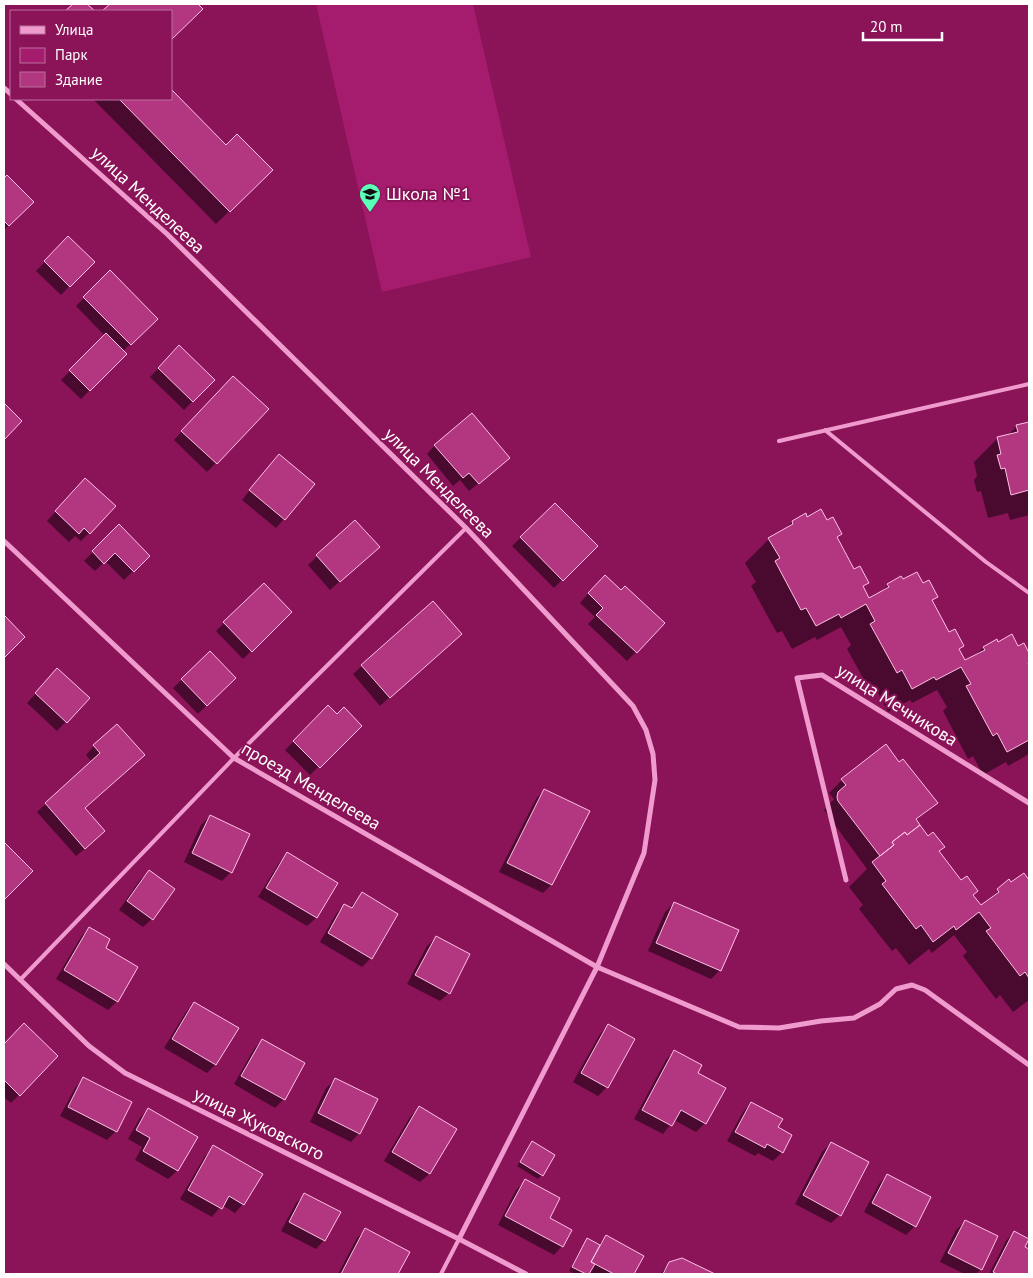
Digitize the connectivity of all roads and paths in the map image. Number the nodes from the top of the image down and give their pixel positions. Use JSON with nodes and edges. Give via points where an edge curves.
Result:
{"nodes":[{"id":1,"x":17,"y":100,"type":"edge"},
{"id":2,"x":1029,"y":384,"type":"edge"},
{"id":3,"x":825,"y":430,"type":"junction"},
{"id":4,"x":779,"y":441,"type":"dead end"},
{"id":5,"x":466,"y":528,"type":"junction"},
{"id":6,"x":4,"y":541,"type":"edge"},
{"id":7,"x":1029,"y":593,"type":"edge"},
{"id":8,"x":234,"y":758,"type":"junction"},
{"id":9,"x":1029,"y":802,"type":"edge"},
{"id":10,"x":846,"y":880,"type":"dead end"},
{"id":11,"x":4,"y":964,"type":"edge"},
{"id":12,"x":597,"y":967,"type":"junction"},
{"id":13,"x":20,"y":980,"type":"junction"},
{"id":14,"x":1029,"y":1065,"type":"edge"},
{"id":15,"x":459,"y":1239,"type":"junction"},
{"id":16,"x":442,"y":1274,"type":"edge"},
{"id":17,"x":526,"y":1274,"type":"edge"}],
"edges":[{"from":1,"to":5,"type":"street","name":"улица Менделеева","via":[[167,234]]},
{"from":2,"to":3,"type":"lane"},
{"from":3,"to":4,"type":"lane"},
{"from":3,"to":7,"type":"lane","via":[[986,562]]},
{"from":5,"to":8,"type":"lane"},
{"from":5,"to":12,"type":"street","name":"улица Менделеева","via":[[633,706],[654,754],[656,780],[644,853]]},
{"from":6,"to":8,"type":"street","name":"проезд Менделеева"},
{"from":8,"to":12,"type":"street","name":"проезд Менделеева"},
{"from":8,"to":13,"type":"lane"},
{"from":9,"to":10,"type":"street","name":"улица Мечникова","via":[[822,675],[797,678]]},
{"from":11,"to":13,"type":"street","name":"улица Жуковского"},
{"from":12,"to":14,"type":"street","via":[[739,1027],[779,1028],[854,1018],[880,1004],[896,989],[912,985],[925,990]]},
{"from":12,"to":15,"type":"street","name":"улица Менделеева"},
{"from":13,"to":15,"type":"street","name":"улица Жуковского","via":[[89,1046],[125,1073]]},
{"from":15,"to":16,"type":"lane"},
{"from":15,"to":17,"type":"street","name":"улица Жуковского"}]}
